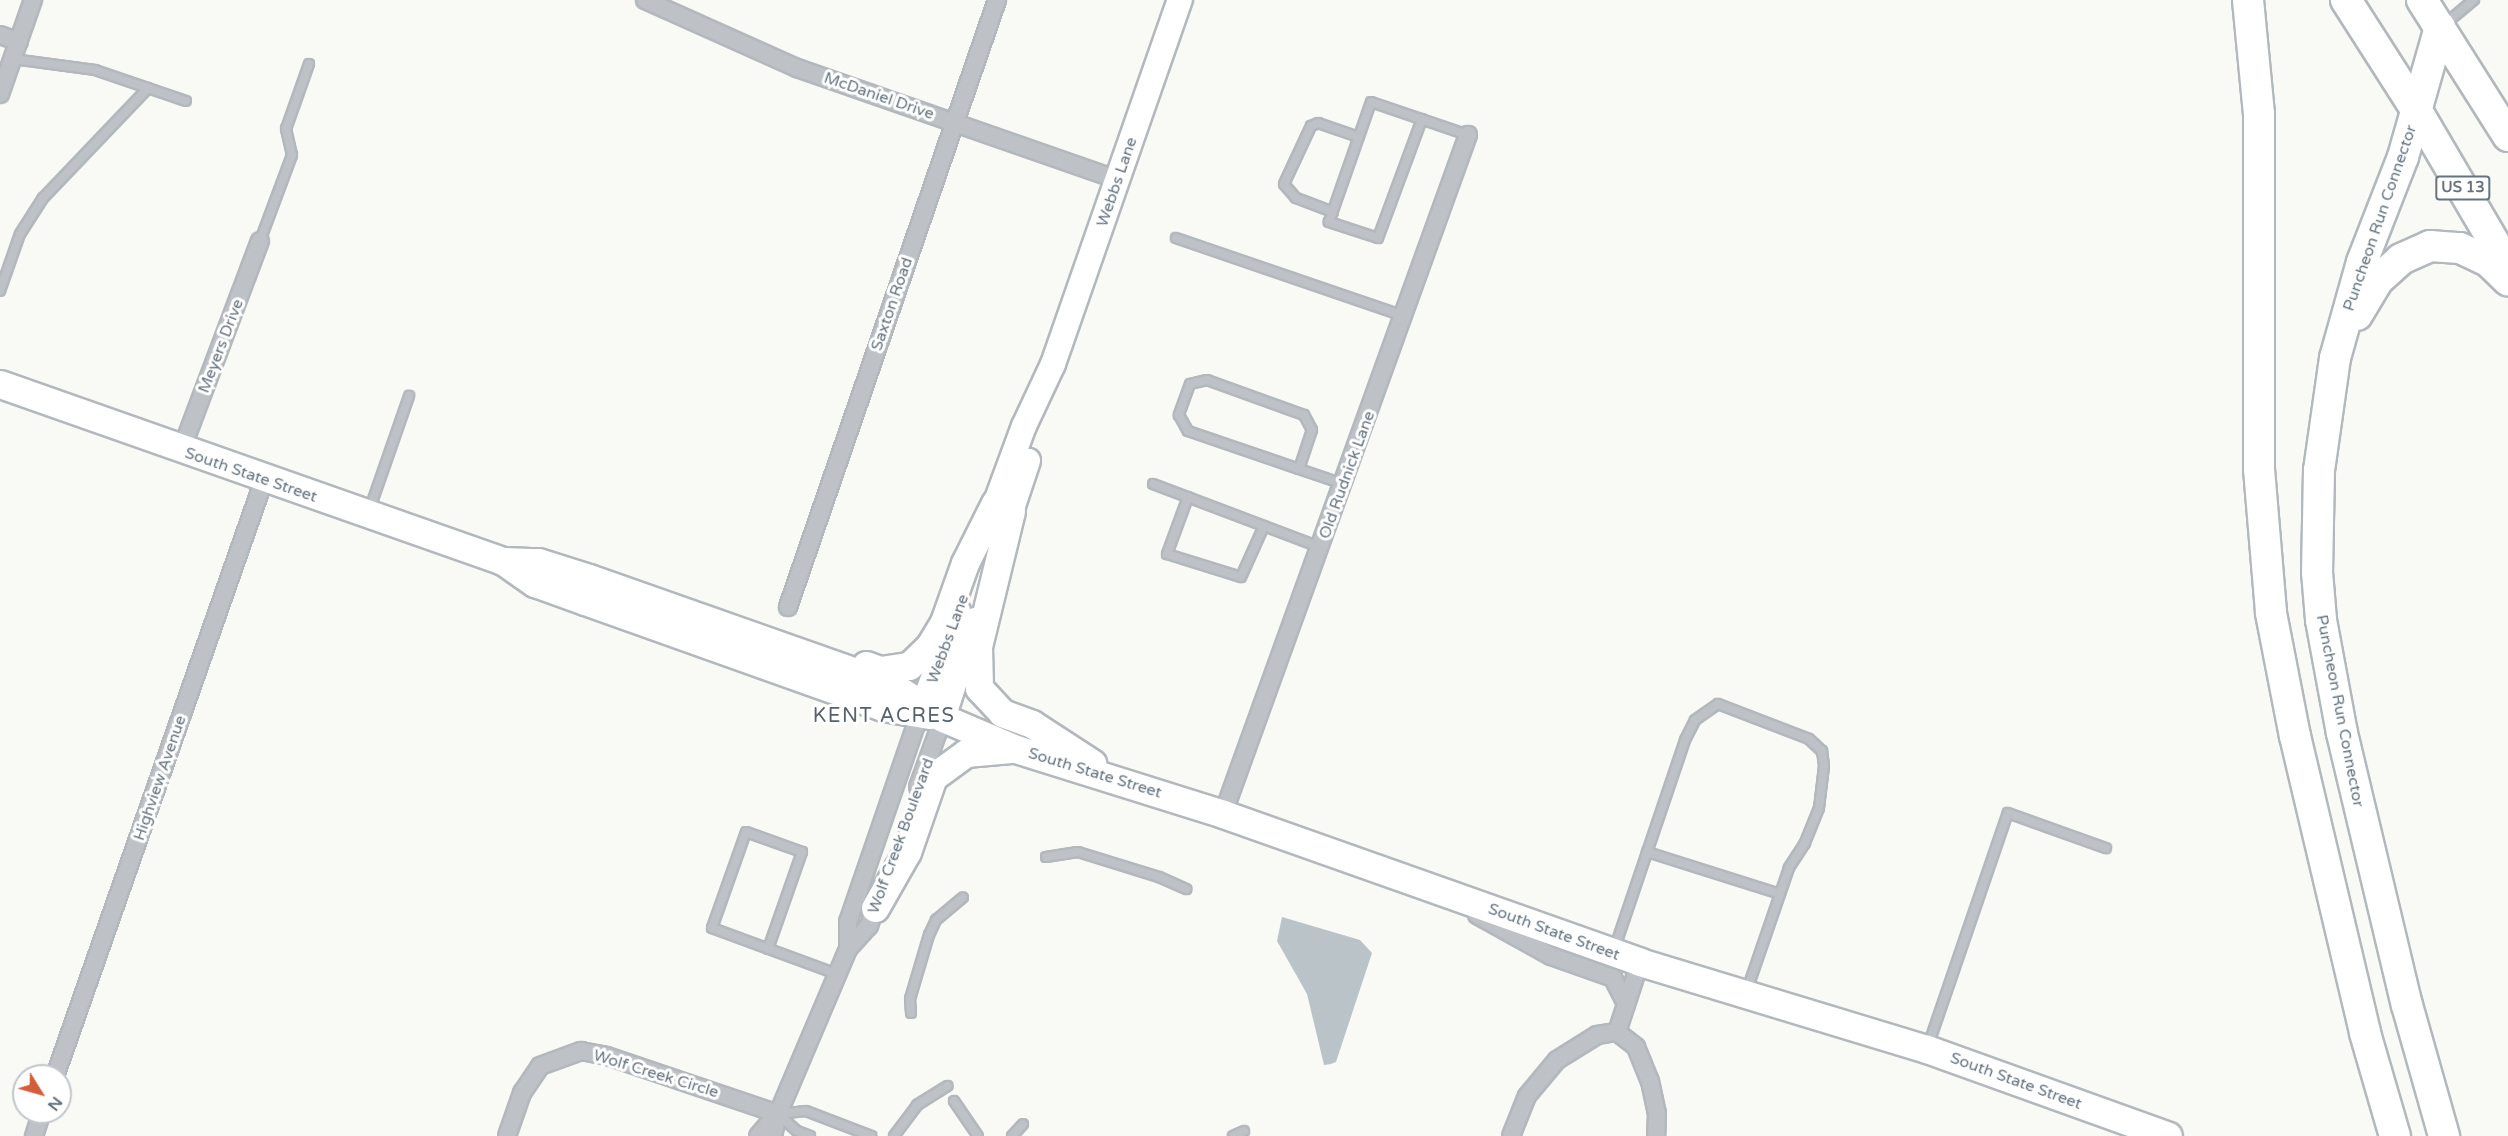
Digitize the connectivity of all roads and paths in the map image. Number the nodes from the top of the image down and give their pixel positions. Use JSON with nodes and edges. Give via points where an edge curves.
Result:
{"nodes":[{"id":1,"x":33,"y":0,"type":"edge"},
{"id":2,"x":997,"y":0,"type":"edge"},
{"id":3,"x":1180,"y":0,"type":"edge"},
{"id":4,"x":2248,"y":0,"type":"edge"},
{"id":5,"x":2346,"y":0,"type":"edge"},
{"id":6,"x":2422,"y":0,"type":"edge"},
{"id":7,"x":2474,"y":0,"type":"edge"},
{"id":8,"x":648,"y":1,"type":"edge"},
{"id":9,"x":2440,"y":27,"type":"junction"},
{"id":10,"x":0,"y":35,"type":"edge"},
{"id":11,"x":19,"y":42,"type":"junction"},
{"id":12,"x":13,"y":59,"type":"junction"},
{"id":13,"x":309,"y":64,"type":"dead end"},
{"id":14,"x":148,"y":88,"type":"junction"},
{"id":15,"x":0,"y":94,"type":"edge"},
{"id":16,"x":186,"y":101,"type":"dead end"},
{"id":17,"x":2417,"y":111,"type":"junction"},
{"id":18,"x":1422,"y":119,"type":"junction"},
{"id":19,"x":955,"y":122,"type":"junction"},
{"id":20,"x":1468,"y":135,"type":"joint"},
{"id":21,"x":1359,"y":136,"type":"junction"},
{"id":22,"x":2508,"y":136,"type":"edge"},
{"id":23,"x":1118,"y":180,"type":"junction"},
{"id":24,"x":1333,"y":212,"type":"junction"},
{"id":25,"x":1176,"y":238,"type":"dead end"},
{"id":26,"x":261,"y":241,"type":"joint"},
{"id":27,"x":2508,"y":267,"type":"edge"},
{"id":28,"x":2508,"y":280,"type":"edge"},
{"id":29,"x":0,"y":291,"type":"edge"},
{"id":30,"x":1404,"y":316,"type":"junction"},
{"id":31,"x":2335,"y":358,"type":"junction"},
{"id":32,"x":0,"y":384,"type":"edge"},
{"id":33,"x":409,"y":396,"type":"dead end"},
{"id":34,"x":181,"y":451,"type":"junction"},
{"id":35,"x":1299,"y":469,"type":"junction"},
{"id":36,"x":264,"y":480,"type":"junction"},
{"id":37,"x":1153,"y":484,"type":"dead end"},
{"id":38,"x":1343,"y":484,"type":"junction"},
{"id":39,"x":1188,"y":497,"type":"junction"},
{"id":40,"x":1003,"y":507,"type":"junction"},
{"id":41,"x":368,"y":515,"type":"junction"},
{"id":42,"x":1264,"y":526,"type":"junction"},
{"id":43,"x":1320,"y":548,"type":"junction"},
{"id":44,"x":503,"y":561,"type":"junction"},
{"id":45,"x":788,"y":608,"type":"dead end"},
{"id":46,"x":681,"y":610,"type":"junction"},
{"id":47,"x":929,"y":712,"type":"junction"},
{"id":48,"x":1016,"y":749,"type":"junction"},
{"id":49,"x":1120,"y":781,"type":"junction"},
{"id":50,"x":1223,"y":814,"type":"junction"},
{"id":51,"x":2106,"y":848,"type":"dead end"},
{"id":52,"x":1647,"y":852,"type":"junction"},
{"id":53,"x":1046,"y":857,"type":"dead end"},
{"id":54,"x":1427,"y":886,"type":"junction"},
{"id":55,"x":1186,"y":889,"type":"dead end"},
{"id":56,"x":1780,"y":894,"type":"junction"},
{"id":57,"x":963,"y":897,"type":"dead end"},
{"id":58,"x":875,"y":908,"type":"junction"},
{"id":59,"x":768,"y":949,"type":"junction"},
{"id":60,"x":848,"y":949,"type":"junction"},
{"id":61,"x":1613,"y":952,"type":"junction"},
{"id":62,"x":1640,"y":962,"type":"junction"},
{"id":63,"x":837,"y":974,"type":"junction"},
{"id":64,"x":1745,"y":994,"type":"junction"},
{"id":65,"x":1626,"y":1004,"type":"junction"},
{"id":66,"x":911,"y":1013,"type":"dead end"},
{"id":67,"x":1617,"y":1032,"type":"junction"},
{"id":68,"x":1927,"y":1049,"type":"junction"},
{"id":69,"x":59,"y":1064,"type":"edge"},
{"id":70,"x":947,"y":1086,"type":"dead end"},
{"id":71,"x":954,"y":1101,"type":"dead end"},
{"id":72,"x":778,"y":1114,"type":"junction"},
{"id":73,"x":1023,"y":1124,"type":"dead end"},
{"id":74,"x":1244,"y":1131,"type":"dead end"},
{"id":75,"x":507,"y":1136,"type":"edge"},
{"id":76,"x":758,"y":1136,"type":"edge"},
{"id":77,"x":773,"y":1136,"type":"edge"},
{"id":78,"x":810,"y":1136,"type":"edge"},
{"id":79,"x":871,"y":1136,"type":"edge"},
{"id":80,"x":894,"y":1136,"type":"edge"},
{"id":81,"x":978,"y":1136,"type":"edge"},
{"id":82,"x":1012,"y":1136,"type":"edge"},
{"id":83,"x":1233,"y":1136,"type":"edge"},
{"id":84,"x":1511,"y":1136,"type":"edge"},
{"id":85,"x":1656,"y":1136,"type":"edge"},
{"id":86,"x":2168,"y":1136,"type":"edge"},
{"id":87,"x":2396,"y":1136,"type":"edge"},
{"id":88,"x":2444,"y":1136,"type":"edge"}],
"edges":[{"from":1,"to":11,"type":"street"},
{"from":2,"to":19,"type":"street","name":"Saxton Road"},
{"from":3,"to":23,"type":"street","name":"Webbs Lane"},
{"from":4,"to":87,"type":"highway","via":[[2259,114],[2259,469],[2271,613],[2295,736],[2365,1033]]},
{"from":5,"to":17,"type":"highway","number":"US 13"},
{"from":6,"to":9,"type":"highway"},
{"from":7,"to":9,"type":"lane"},
{"from":8,"to":19,"type":"street","name":"McDaniel Drive","via":[[797,68]]},
{"from":9,"to":17,"type":"highway","name":"Puncheon Run Connector"},
{"from":9,"to":22,"type":"highway"},
{"from":10,"to":11,"type":"street"},
{"from":11,"to":12,"type":"street"},
{"from":12,"to":14,"type":"lane","via":[[95,70]]},
{"from":12,"to":15,"type":"street"},
{"from":13,"to":26,"type":"lane","via":[[286,129],[292,155]]},
{"from":14,"to":16,"type":"lane"},
{"from":14,"to":29,"type":"lane","via":[[43,198],[20,234]]},
{"from":17,"to":27,"type":"highway","number":"US 13"},
{"from":17,"to":31,"type":"highway","name":"Puncheon Run Connector","via":[[2362,262]]},
{"from":18,"to":20,"type":"lane"},
{"from":18,"to":21,"type":"lane","via":[[1371,102]]},
{"from":18,"to":24,"type":"lane","via":[[1378,238],[1329,222]]},
{"from":19,"to":23,"type":"street","name":"McDaniel Drive"},
{"from":19,"to":45,"type":"street","name":"Saxton Road"},
{"from":20,"to":30,"type":"street","name":"Old Rudnick Lane"},
{"from":21,"to":24,"type":"lane"},
{"from":21,"to":24,"type":"lane","via":[[1318,123],[1311,126],[1284,184],[1296,198]]},
{"from":23,"to":40,"type":"street","name":"Webbs Lane"},
{"from":25,"to":30,"type":"lane"},
{"from":26,"to":34,"type":"street","name":"Meyers Drive"},
{"from":28,"to":31,"type":"highway","via":[[2488,261],[2460,248],[2430,246],[2401,259],[2378,280]]},
{"from":30,"to":38,"type":"street","name":"Old Rudnick Lane"},
{"from":31,"to":88,"type":"highway","name":"Puncheon Run Connector","via":[[2319,481],[2320,620],[2383,906]]},
{"from":32,"to":34,"type":"main road","name":"South State Street"},
{"from":33,"to":41,"type":"lane"},
{"from":34,"to":36,"type":"main road","name":"South State Street"},
{"from":35,"to":35,"type":"lane","via":[[1188,431],[1179,415],[1191,384],[1207,380],[1304,415],[1312,430]]},
{"from":35,"to":38,"type":"lane"},
{"from":36,"to":41,"type":"main road","name":"South State Street"},
{"from":36,"to":69,"type":"street","name":"Highview Avenue"},
{"from":37,"to":39,"type":"lane"},
{"from":38,"to":43,"type":"street","name":"Old Rudnick Lane"},
{"from":39,"to":42,"type":"lane"},
{"from":39,"to":42,"type":"lane","via":[[1167,554],[1241,577]]},
{"from":40,"to":46,"type":"main road","via":[[965,563],[936,637],[909,666],[880,670],[748,625]]},
{"from":40,"to":47,"type":"street","name":"Webbs Lane"},
{"from":40,"to":49,"type":"main road","via":[[978,646],[979,688],[1002,713],[1032,724]]},
{"from":41,"to":44,"type":"main road","name":"South State Street"},
{"from":42,"to":43,"type":"lane"},
{"from":43,"to":50,"type":"street","name":"Old Rudnick Lane"},
{"from":44,"to":46,"type":"main road","name":"South State Street","via":[[538,562]]},
{"from":44,"to":47,"type":"main road","name":"South State Street","via":[[535,583],[883,707]]},
{"from":46,"to":47,"type":"main road","name":"South State Street","via":[[890,684]]},
{"from":47,"to":48,"type":"main road","name":"South State Street"},
{"from":47,"to":58,"type":"street","name":"Wolf Creek Boulevard"},
{"from":47,"to":60,"type":"street","name":"Wolf Creek Boulevard","via":[[848,922]]},
{"from":48,"to":49,"type":"main road","name":"South State Street"},
{"from":48,"to":58,"type":"main road","via":[[966,753],[933,777],[907,852]]},
{"from":49,"to":50,"type":"main road","name":"South State Street"},
{"from":50,"to":54,"type":"main road","name":"South State Street"},
{"from":51,"to":68,"type":"lane","via":[[2008,813]]},
{"from":52,"to":56,"type":"lane"},
{"from":52,"to":56,"type":"lane","via":[[1685,740],[1695,720],[1718,705],[1809,739],[1822,751],[1824,766],[1818,808]]},
{"from":52,"to":61,"type":"lane"},
{"from":53,"to":55,"type":"lane","via":[[1078,852]]},
{"from":54,"to":61,"type":"main road","name":"South State Street"},
{"from":54,"to":65,"type":"street","via":[[1551,956],[1613,978]]},
{"from":56,"to":64,"type":"lane"},
{"from":57,"to":66,"type":"lane","via":[[936,920],[929,935],[910,999]]},
{"from":58,"to":60,"type":"street","name":"Wolf Creek Boulevard","via":[[869,926]]},
{"from":59,"to":59,"type":"lane","via":[[712,928],[746,832],[802,852]]},
{"from":59,"to":63,"type":"lane"},
{"from":60,"to":63,"type":"street","name":"Wolf Creek Boulevard"},
{"from":61,"to":62,"type":"main road","name":"South State Street"},
{"from":62,"to":64,"type":"main road","name":"South State Street"},
{"from":62,"to":65,"type":"street"},
{"from":63,"to":72,"type":"street","name":"Wolf Creek Boulevard"},
{"from":64,"to":68,"type":"main road","name":"South State Street"},
{"from":65,"to":67,"type":"street"},
{"from":67,"to":84,"type":"street","via":[[1597,1035],[1546,1071],[1527,1096]]},
{"from":67,"to":85,"type":"street","via":[[1636,1047],[1650,1081],[1657,1113]]},
{"from":68,"to":86,"type":"main road","name":"South State Street"},
{"from":70,"to":80,"type":"lane","via":[[917,1105]]},
{"from":71,"to":81,"type":"lane"},
{"from":72,"to":75,"type":"street","name":"Wolf Creek Circle","via":[[607,1056],[581,1051],[540,1066],[522,1093]]},
{"from":72,"to":76,"type":"street","name":"Wolf Creek Boulevard"},
{"from":72,"to":77,"type":"street","name":"Wolf Creek Boulevard"},
{"from":72,"to":78,"type":"lane","via":[[796,1131]]},
{"from":72,"to":79,"type":"lane","via":[[806,1111]]},
{"from":73,"to":82,"type":"lane"},
{"from":74,"to":83,"type":"lane"}]}
